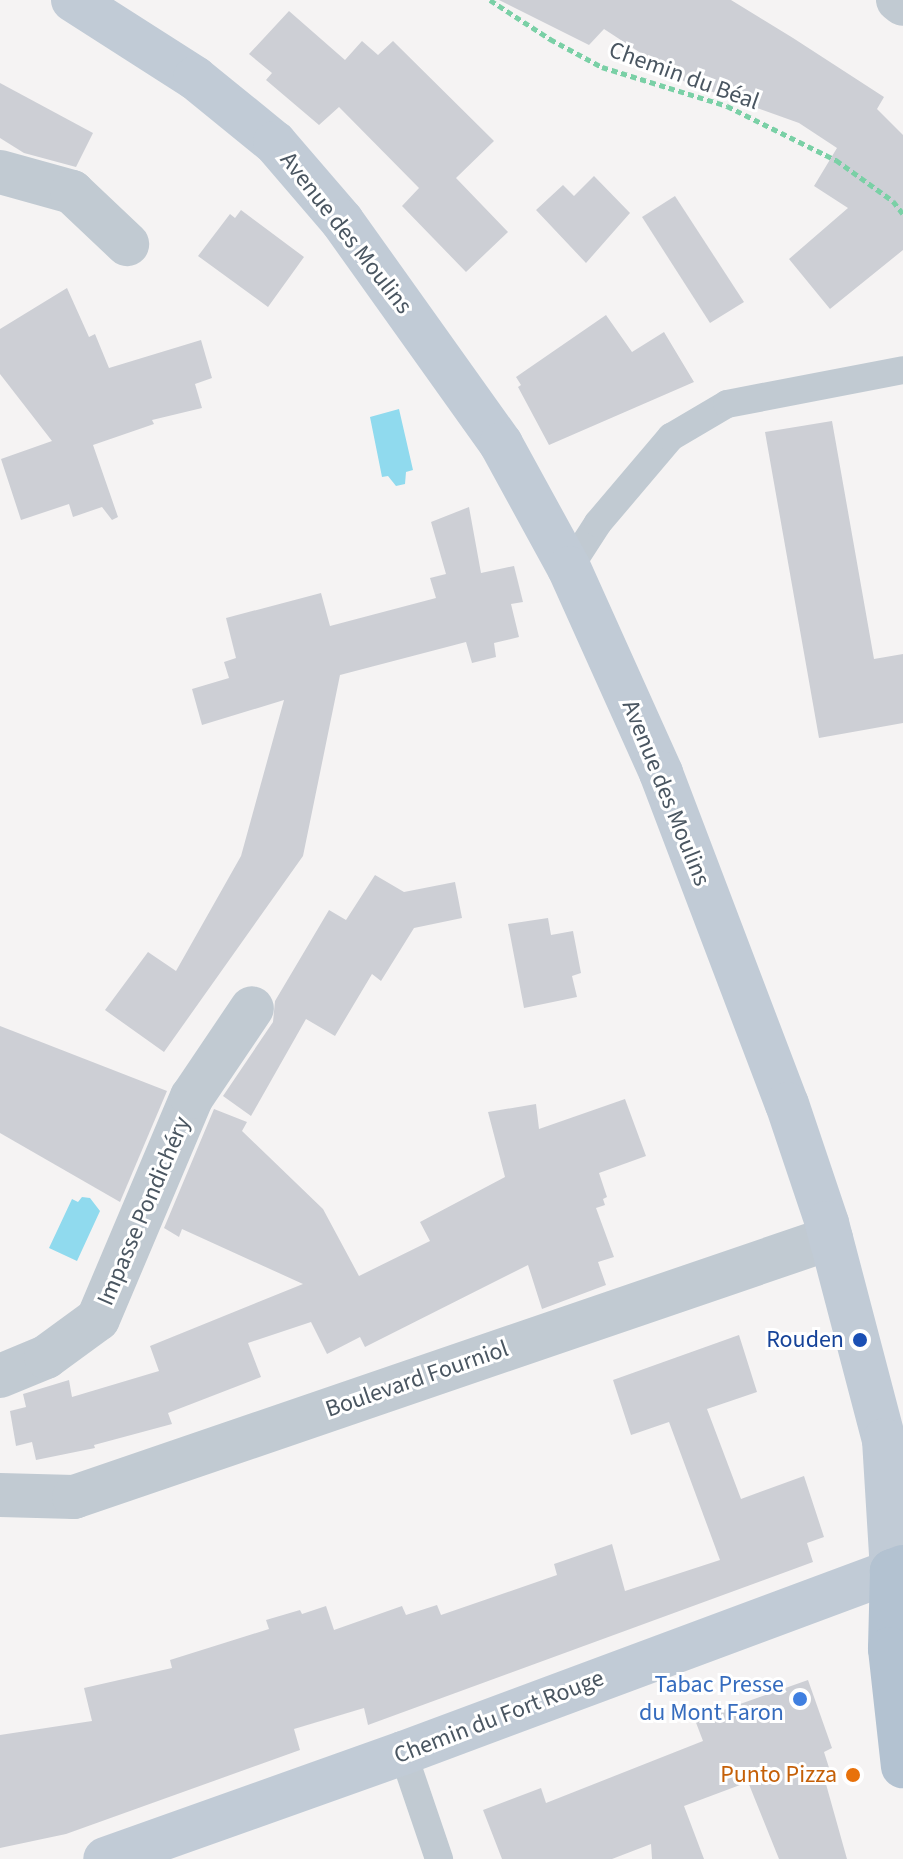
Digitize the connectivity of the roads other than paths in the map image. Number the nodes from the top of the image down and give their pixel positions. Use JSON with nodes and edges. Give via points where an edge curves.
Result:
{"nodes":[{"id":1,"x":73,"y":0,"type":"edge"},
{"id":2,"x":898,"y":0,"type":"edge"},
{"id":3,"x":903,"y":4,"type":"edge"},
{"id":4,"x":0,"y":172,"type":"edge"},
{"id":5,"x":127,"y":244,"type":"dead end"},
{"id":6,"x":903,"y":370,"type":"edge"},
{"id":7,"x":569,"y":568,"type":"junction"},
{"id":8,"x":252,"y":1008,"type":"dead end"},
{"id":9,"x":831,"y":1238,"type":"junction"},
{"id":10,"x":0,"y":1376,"type":"edge"},
{"id":11,"x":0,"y":1495,"type":"edge"},
{"id":12,"x":898,"y":1569,"type":"edge"},
{"id":13,"x":403,"y":1753,"type":"junction"},
{"id":14,"x":903,"y":1766,"type":"edge"},
{"id":15,"x":105,"y":1859,"type":"edge"},
{"id":16,"x":439,"y":1859,"type":"edge"}],
"edges":[{"from":1,"to":7,"type":"main road","name":"Avenue des Moulins","via":[[195,78],[275,143],[342,221],[501,444]]},
{"from":2,"to":3,"type":"street"},
{"from":4,"to":5,"type":"street","via":[[72,192]]},
{"from":6,"to":7,"type":"lane","via":[[727,404],[671,437],[598,523]]},
{"from":7,"to":9,"type":"main road","name":"Avenue des Moulins","via":[[661,773],[787,1104]]},
{"from":8,"to":10,"type":"street","name":"Impasse Pondichéry","via":[[192,1097],[98,1319],[46,1357]]},
{"from":9,"to":11,"type":"street","name":"Boulevard Fourniol","via":[[74,1497]]},
{"from":9,"to":12,"type":"main road","name":"Avenue des Moulins","via":[[884,1440]]},
{"from":12,"to":13,"type":"main road","name":"Chemin du Fort Rouge"},
{"from":12,"to":14,"type":"main road","name":"Avenue des Moulins","via":[[890,1649]]},
{"from":13,"to":15,"type":"main road","name":"Chemin du Fort Rouge"},
{"from":13,"to":16,"type":"lane"}]}
